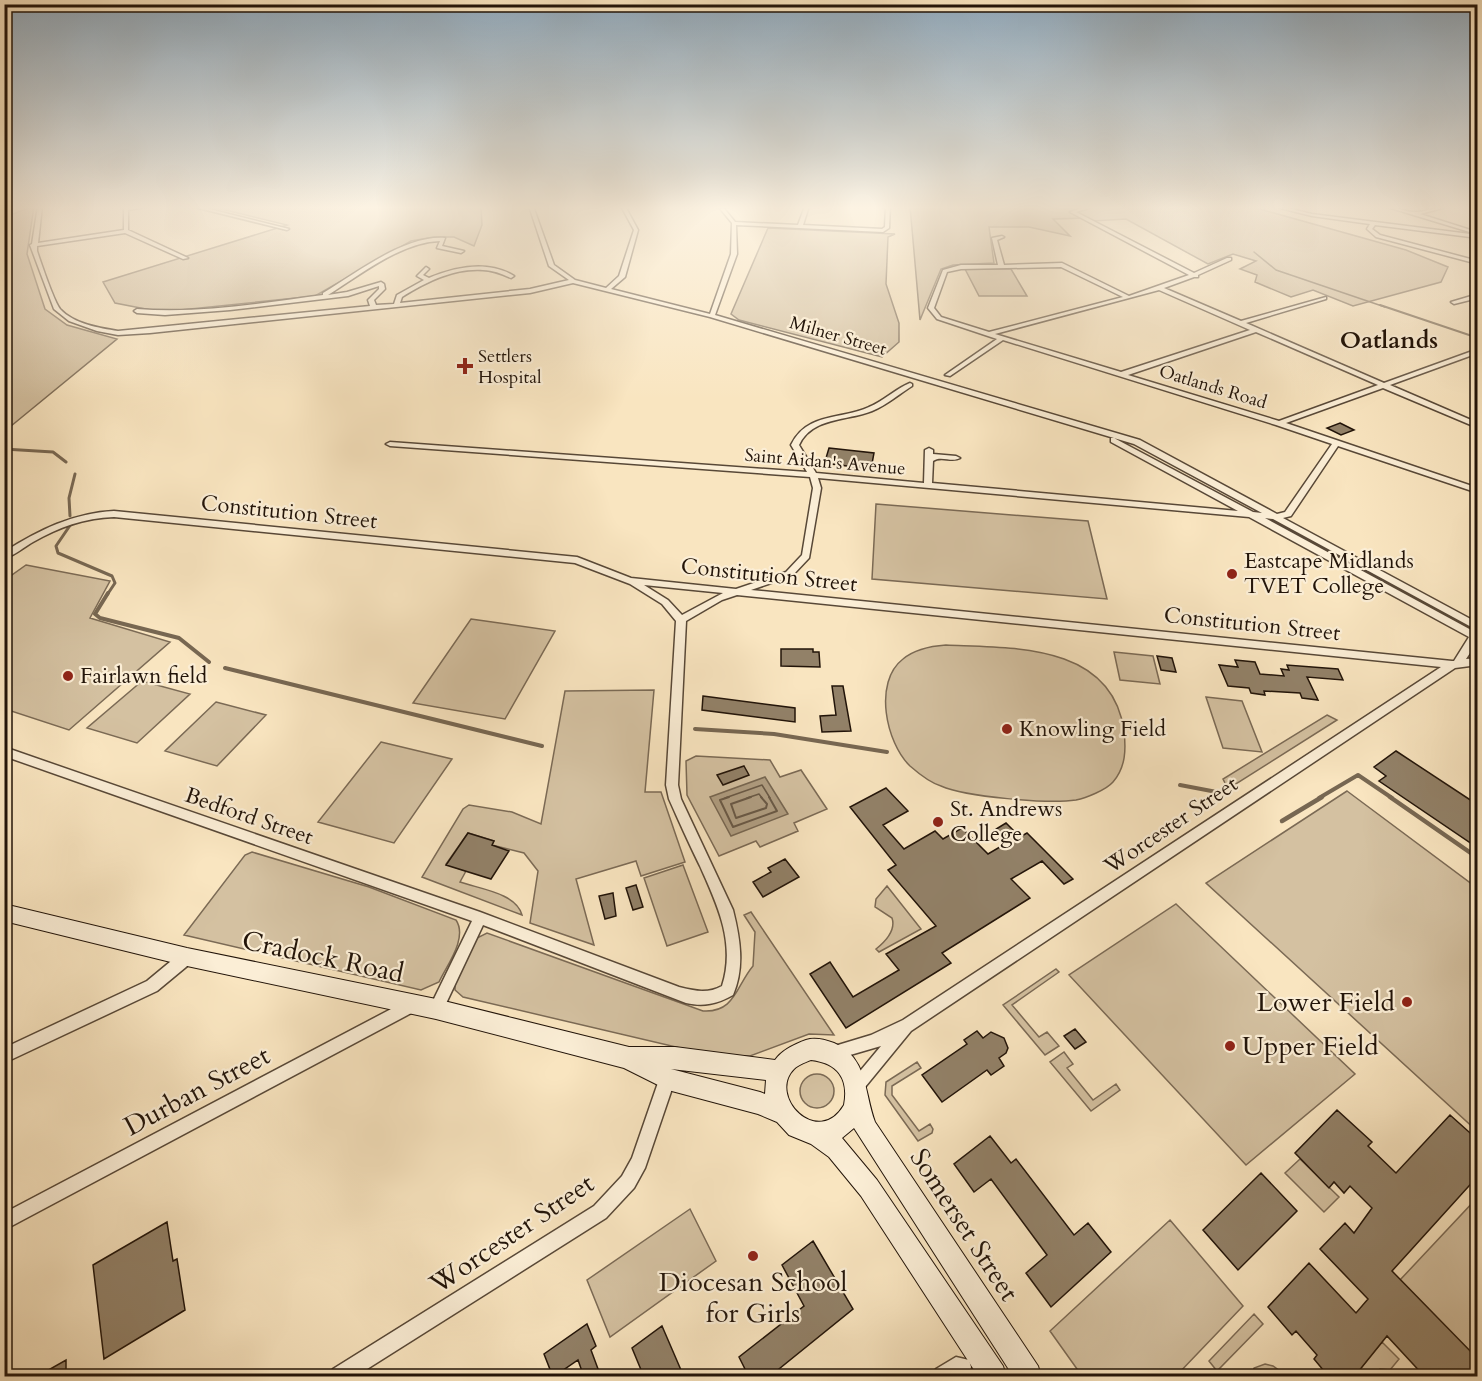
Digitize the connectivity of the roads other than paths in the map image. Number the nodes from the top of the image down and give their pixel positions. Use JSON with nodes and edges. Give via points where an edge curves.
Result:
{"nodes":[{"id":1,"x":42,"y":270,"type":"edge"},
{"id":2,"x":367,"y":270,"type":"edge"},
{"id":3,"x":425,"y":270,"type":"edge"},
{"id":4,"x":467,"y":270,"type":"edge"},
{"id":5,"x":496,"y":270,"type":"edge"},
{"id":6,"x":558,"y":270,"type":"edge"},
{"id":7,"x":624,"y":270,"type":"edge"},
{"id":8,"x":730,"y":270,"type":"edge"},
{"id":9,"x":950,"y":270,"type":"edge"},
{"id":10,"x":1073,"y":270,"type":"edge"},
{"id":11,"x":1185,"y":270,"type":"edge"},
{"id":12,"x":1207,"y":270,"type":"edge"},
{"id":13,"x":511,"y":276,"type":"dead end"},
{"id":14,"x":1196,"y":276,"type":"junction"},
{"id":15,"x":427,"y":279,"type":"junction"},
{"id":16,"x":573,"y":281,"type":"junction"},
{"id":17,"x":608,"y":289,"type":"junction"},
{"id":18,"x":1161,"y":289,"type":"junction"},
{"id":19,"x":1478,"y":296,"type":"edge"},
{"id":20,"x":1127,"y":297,"type":"junction"},
{"id":21,"x":319,"y":298,"type":"junction"},
{"id":22,"x":1324,"y":298,"type":"dead end"},
{"id":23,"x":1454,"y":302,"type":"dead end"},
{"id":24,"x":397,"y":305,"type":"junction"},
{"id":25,"x":374,"y":308,"type":"junction"},
{"id":26,"x":137,"y":311,"type":"dead end"},
{"id":27,"x":712,"y":316,"type":"junction"},
{"id":28,"x":1241,"y":323,"type":"junction"},
{"id":29,"x":1256,"y":330,"type":"junction"},
{"id":30,"x":989,"y":334,"type":"junction"},
{"id":31,"x":1002,"y":338,"type":"junction"},
{"id":32,"x":1478,"y":351,"type":"edge"},
{"id":33,"x":948,"y":375,"type":"dead end"},
{"id":34,"x":1119,"y":375,"type":"junction"},
{"id":35,"x":910,"y":385,"type":"dead end"},
{"id":36,"x":1382,"y":385,"type":"junction"},
{"id":37,"x":1279,"y":423,"type":"junction"},
{"id":38,"x":1478,"y":426,"type":"edge"},
{"id":39,"x":1091,"y":429,"type":"junction"},
{"id":40,"x":1337,"y":442,"type":"junction"},
{"id":41,"x":390,"y":444,"type":"dead end"},
{"id":42,"x":929,"y":450,"type":"dead end"},
{"id":43,"x":956,"y":458,"type":"dead end"},
{"id":44,"x":928,"y":460,"type":"junction"},
{"id":45,"x":813,"y":476,"type":"junction"},
{"id":46,"x":928,"y":486,"type":"junction"},
{"id":47,"x":1478,"y":491,"type":"edge"},
{"id":48,"x":1256,"y":516,"type":"junction"},
{"id":49,"x":1277,"y":517,"type":"junction"},
{"id":50,"x":7,"y":552,"type":"edge"},
{"id":51,"x":630,"y":581,"type":"junction"},
{"id":52,"x":742,"y":591,"type":"junction"},
{"id":53,"x":681,"y":620,"type":"junction"},
{"id":54,"x":1476,"y":633,"type":"edge"},
{"id":55,"x":1478,"y":661,"type":"edge"},
{"id":56,"x":1456,"y":664,"type":"junction"},
{"id":57,"x":4,"y":751,"type":"edge"},
{"id":58,"x":5,"y":913,"type":"edge"},
{"id":59,"x":480,"y":918,"type":"junction"},
{"id":60,"x":187,"y":957,"type":"junction"},
{"id":61,"x":413,"y":1005,"type":"junction"},
{"id":62,"x":436,"y":1009,"type":"junction"},
{"id":63,"x":908,"y":1025,"type":"junction"},
{"id":64,"x":833,"y":1053,"type":"junction"},
{"id":65,"x":4,"y":1056,"type":"edge"},
{"id":66,"x":629,"y":1058,"type":"junction"},
{"id":67,"x":675,"y":1058,"type":"junction"},
{"id":68,"x":780,"y":1071,"type":"junction"},
{"id":69,"x":668,"y":1079,"type":"junction"},
{"id":70,"x":856,"y":1094,"type":"junction"},
{"id":71,"x":782,"y":1113,"type":"junction"},
{"id":72,"x":815,"y":1133,"type":"junction"},
{"id":73,"x":4,"y":1222,"type":"edge"},
{"id":74,"x":962,"y":1367,"type":"dead end"},
{"id":75,"x":340,"y":1377,"type":"edge"},
{"id":76,"x":943,"y":1377,"type":"edge"},
{"id":77,"x":993,"y":1377,"type":"edge"},
{"id":78,"x":1028,"y":1377,"type":"edge"}],
"edges":[{"from":1,"to":25,"type":"street","via":[[62,315],[110,332]]},
{"from":2,"to":21,"type":"street"},
{"from":3,"to":15,"type":"street","via":[[420,276]]},
{"from":4,"to":15,"type":"street"},
{"from":5,"to":13,"type":"street"},
{"from":6,"to":16,"type":"street"},
{"from":7,"to":17,"type":"street"},
{"from":8,"to":27,"type":"street"},
{"from":9,"to":30,"type":"street","name":"Oatlands Road","via":[[945,272],[931,308],[939,318]]},
{"from":10,"to":20,"type":"street"},
{"from":11,"to":14,"type":"street"},
{"from":12,"to":14,"type":"street"},
{"from":14,"to":18,"type":"street"},
{"from":15,"to":24,"type":"street","via":[[399,296]]},
{"from":16,"to":17,"type":"street","name":"Milner Street"},
{"from":16,"to":24,"type":"street","via":[[530,291]]},
{"from":17,"to":27,"type":"street","name":"Milner Street"},
{"from":18,"to":20,"type":"street"},
{"from":18,"to":28,"type":"street"},
{"from":19,"to":23,"type":"street"},
{"from":20,"to":30,"type":"street"},
{"from":21,"to":25,"type":"street","via":[[352,294],[381,284],[382,289],[371,300]]},
{"from":21,"to":26,"type":"street","via":[[165,313]]},
{"from":22,"to":28,"type":"street"},
{"from":24,"to":25,"type":"street"},
{"from":27,"to":39,"type":"street","name":"Milner Street"},
{"from":28,"to":29,"type":"street"},
{"from":29,"to":34,"type":"street"},
{"from":29,"to":36,"type":"street"},
{"from":30,"to":31,"type":"street","name":"Oatlands Road"},
{"from":31,"to":33,"type":"street"},
{"from":31,"to":34,"type":"street","name":"Oatlands Road"},
{"from":32,"to":36,"type":"street"},
{"from":34,"to":37,"type":"street","name":"Oatlands Road"},
{"from":35,"to":45,"type":"street","via":[[870,409],[801,431],[795,445]]},
{"from":36,"to":37,"type":"street"},
{"from":36,"to":38,"type":"street"},
{"from":37,"to":40,"type":"street","name":"Oatlands Road"},
{"from":39,"to":48,"type":"street","name":"Milner Street"},
{"from":39,"to":49,"type":"street","name":"Milner Street","via":[[1151,448]]},
{"from":40,"to":47,"type":"street","name":"Oatlands Road"},
{"from":40,"to":49,"type":"street","via":[[1288,514]]},
{"from":41,"to":45,"type":"street","name":"Saint Aidan's Avenue"},
{"from":42,"to":44,"type":"street"},
{"from":43,"to":44,"type":"street","via":[[935,456]]},
{"from":44,"to":46,"type":"street"},
{"from":45,"to":46,"type":"street","name":"Saint Aidan's Avenue"},
{"from":45,"to":52,"type":"street","via":[[817,488],[806,556],[789,574]]},
{"from":46,"to":48,"type":"street","name":"Saint Aidan's Avenue"},
{"from":48,"to":49,"type":"street","name":"Saint Aidan's Avenue"},
{"from":48,"to":54,"type":"street","name":"Milner Street"},
{"from":49,"to":54,"type":"street","name":"Milner Street"},
{"from":50,"to":51,"type":"street","name":"Constitution Street","via":[[85,516],[133,516],[578,560]]},
{"from":51,"to":52,"type":"street","name":"Constitution Street"},
{"from":51,"to":53,"type":"street","via":[[665,602]]},
{"from":52,"to":53,"type":"street","via":[[719,598]]},
{"from":52,"to":56,"type":"street","name":"Constitution Street"},
{"from":53,"to":59,"type":"street","name":"Bedford Street","via":[[672,785],[731,927],[734,964],[728,990],[713,1000],[699,999]]},
{"from":54,"to":56,"type":"street","name":"Worcester Street"},
{"from":55,"to":56,"type":"street"},
{"from":56,"to":63,"type":"street","name":"Worcester Street"},
{"from":57,"to":59,"type":"street","name":"Bedford Street"},
{"from":58,"to":60,"type":"main road","name":"Cradock Road"},
{"from":59,"to":62,"type":"street"},
{"from":60,"to":61,"type":"main road","name":"Cradock Road"},
{"from":60,"to":65,"type":"street","via":[[152,986]]},
{"from":61,"to":62,"type":"main road","name":"Cradock Road"},
{"from":61,"to":73,"type":"street","name":"Durban Street"},
{"from":62,"to":66,"type":"main road","name":"Cradock Road"},
{"from":63,"to":64,"type":"street","name":"Worcester Street","via":[[873,1042]]},
{"from":63,"to":70,"type":"street","name":"Worcester Street"},
{"from":64,"to":68,"type":"main road","via":[[810,1049],[798,1052]]},
{"from":64,"to":70,"type":"main road","name":"Somerset Street","via":[[845,1063]]},
{"from":66,"to":67,"type":"main road","name":"Cradock Road"},
{"from":66,"to":69,"type":"main road","name":"Cradock Road"},
{"from":67,"to":68,"type":"main road","name":"Cradock Road"},
{"from":67,"to":69,"type":"street","name":"Worcester Street"},
{"from":68,"to":71,"type":"main road","via":[[776,1099]]},
{"from":69,"to":71,"type":"main road","name":"Cradock Road","via":[[760,1103]]},
{"from":69,"to":75,"type":"street","name":"Worcester Street","via":[[639,1162],[628,1182],[600,1212]]},
{"from":70,"to":72,"type":"main road","via":[[852,1114],[844,1125],[833,1132]]},
{"from":70,"to":78,"type":"main road","name":"Somerset Street","via":[[866,1129]]},
{"from":71,"to":72,"type":"main road","via":[[805,1132]]},
{"from":72,"to":77,"type":"main road","via":[[837,1149],[868,1188]]},
{"from":74,"to":76,"type":"street","via":[[956,1366]]}]}
